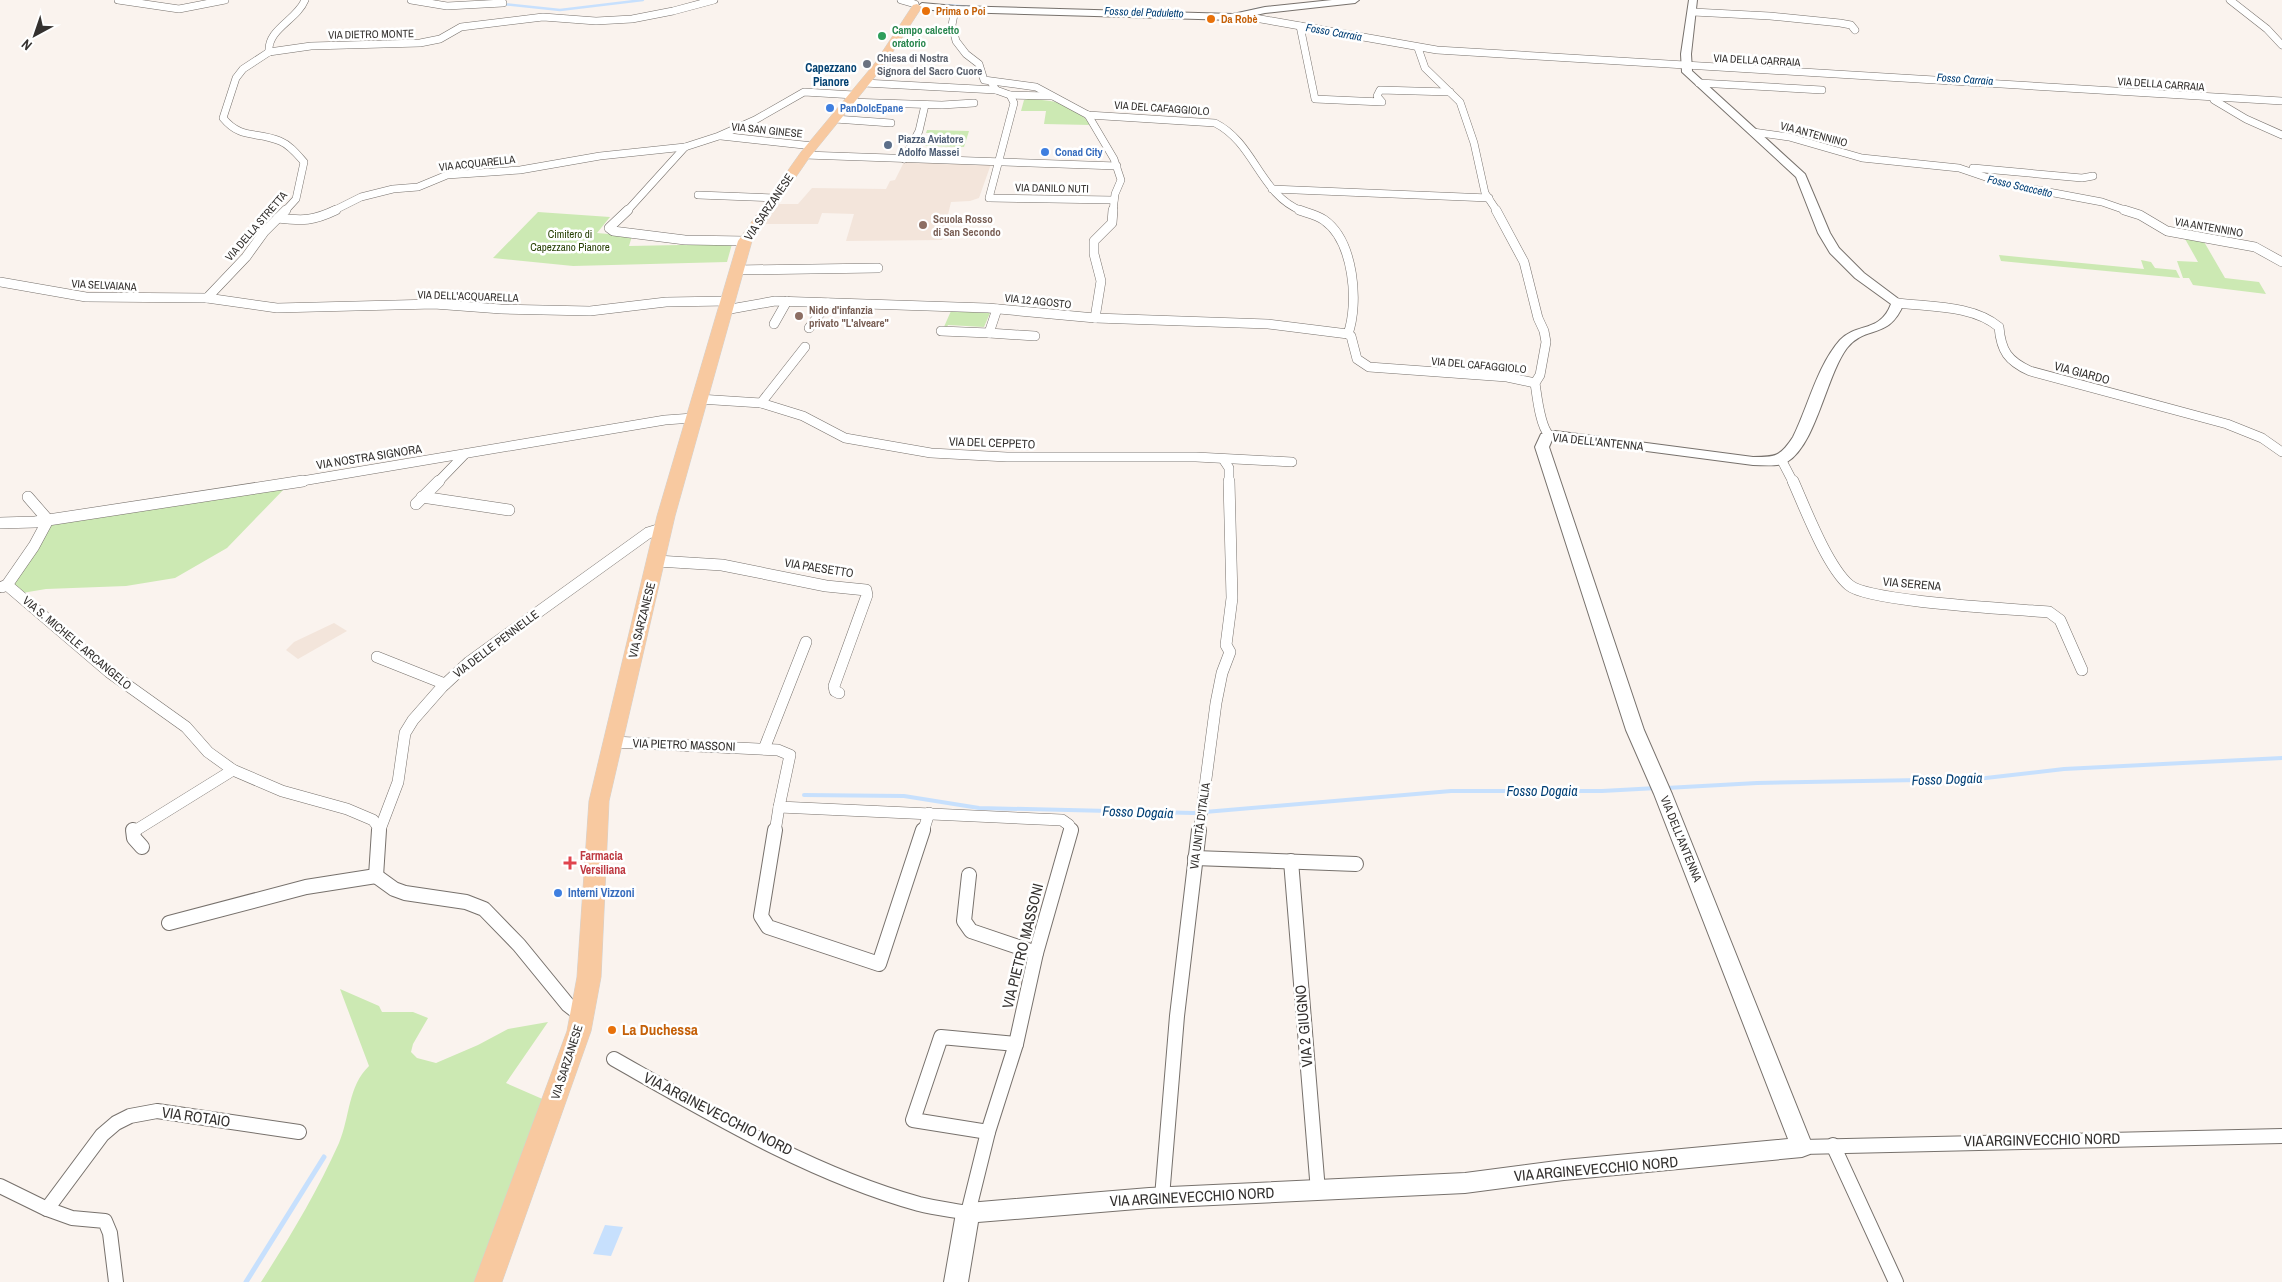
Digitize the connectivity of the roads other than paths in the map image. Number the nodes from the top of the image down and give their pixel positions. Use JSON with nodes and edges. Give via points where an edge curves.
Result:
{"nodes":[{"id":1,"x":118,"y":0,"type":"edge"},
{"id":2,"x":225,"y":0,"type":"edge"},
{"id":3,"x":305,"y":0,"type":"edge"},
{"id":4,"x":411,"y":0,"type":"edge"},
{"id":5,"x":714,"y":0,"type":"edge"},
{"id":6,"x":901,"y":0,"type":"edge"},
{"id":7,"x":1355,"y":0,"type":"edge"},
{"id":8,"x":1693,"y":0,"type":"edge"},
{"id":9,"x":2230,"y":0,"type":"edge"},
{"id":10,"x":503,"y":3,"type":"dead end"},
{"id":11,"x":918,"y":4,"type":"edge"},
{"id":12,"x":955,"y":9,"type":"junction"},
{"id":13,"x":1693,"y":12,"type":"junction"},
{"id":14,"x":1232,"y":17,"type":"junction"},
{"id":15,"x":1300,"y":26,"type":"junction"},
{"id":16,"x":1855,"y":30,"type":"dead end"},
{"id":17,"x":2282,"y":45,"type":"edge"},
{"id":18,"x":1418,"y":48,"type":"junction"},
{"id":19,"x":269,"y":52,"type":"junction"},
{"id":20,"x":1686,"y":66,"type":"junction"},
{"id":21,"x":988,"y":81,"type":"junction"},
{"id":22,"x":864,"y":83,"type":"junction"},
{"id":23,"x":1699,"y":83,"type":"junction"},
{"id":24,"x":977,"y":90,"type":"junction"},
{"id":25,"x":996,"y":90,"type":"junction"},
{"id":26,"x":1822,"y":90,"type":"dead end"},
{"id":27,"x":1452,"y":92,"type":"junction"},
{"id":28,"x":1010,"y":95,"type":"junction"},
{"id":29,"x":1052,"y":96,"type":"junction"},
{"id":30,"x":2210,"y":98,"type":"junction"},
{"id":31,"x":851,"y":99,"type":"junction"},
{"id":32,"x":2282,"y":101,"type":"edge"},
{"id":33,"x":974,"y":103,"type":"dead end"},
{"id":34,"x":925,"y":105,"type":"junction"},
{"id":35,"x":1088,"y":115,"type":"junction"},
{"id":36,"x":835,"y":119,"type":"junction"},
{"id":37,"x":891,"y":122,"type":"dead end"},
{"id":38,"x":1753,"y":132,"type":"junction"},
{"id":39,"x":2282,"y":135,"type":"edge"},
{"id":40,"x":719,"y":136,"type":"junction"},
{"id":41,"x":685,"y":147,"type":"junction"},
{"id":42,"x":809,"y":151,"type":"junction"},
{"id":43,"x":904,"y":160,"type":"junction"},
{"id":44,"x":998,"y":163,"type":"junction"},
{"id":45,"x":1117,"y":166,"type":"junction"},
{"id":46,"x":1959,"y":168,"type":"junction"},
{"id":47,"x":2093,"y":176,"type":"dead end"},
{"id":48,"x":1272,"y":189,"type":"junction"},
{"id":49,"x":698,"y":195,"type":"dead end"},
{"id":50,"x":774,"y":198,"type":"junction"},
{"id":51,"x":1489,"y":198,"type":"junction"},
{"id":52,"x":1114,"y":200,"type":"junction"},
{"id":53,"x":278,"y":218,"type":"junction"},
{"id":54,"x":745,"y":241,"type":"junction"},
{"id":55,"x":2282,"y":262,"type":"edge"},
{"id":56,"x":878,"y":268,"type":"dead end"},
{"id":57,"x":736,"y":270,"type":"junction"},
{"id":58,"x":0,"y":282,"type":"edge"},
{"id":59,"x":207,"y":298,"type":"junction"},
{"id":60,"x":786,"y":301,"type":"junction"},
{"id":61,"x":1898,"y":302,"type":"junction"},
{"id":62,"x":828,"y":303,"type":"junction"},
{"id":63,"x":726,"y":305,"type":"junction"},
{"id":64,"x":997,"y":309,"type":"junction"},
{"id":65,"x":1095,"y":318,"type":"junction"},
{"id":66,"x":778,"y":323,"type":"dead end"},
{"id":67,"x":809,"y":328,"type":"dead end"},
{"id":68,"x":942,"y":330,"type":"dead end"},
{"id":69,"x":989,"y":333,"type":"junction"},
{"id":70,"x":1348,"y":334,"type":"junction"},
{"id":71,"x":1035,"y":336,"type":"dead end"},
{"id":72,"x":805,"y":347,"type":"dead end"},
{"id":73,"x":1535,"y":384,"type":"junction"},
{"id":74,"x":699,"y":399,"type":"junction"},
{"id":75,"x":761,"y":403,"type":"junction"},
{"id":76,"x":692,"y":418,"type":"junction"},
{"id":77,"x":1549,"y":435,"type":"junction"},
{"id":78,"x":2282,"y":452,"type":"edge"},
{"id":79,"x":465,"y":454,"type":"junction"},
{"id":80,"x":1223,"y":459,"type":"junction"},
{"id":81,"x":1780,"y":459,"type":"junction"},
{"id":82,"x":1292,"y":462,"type":"dead end"},
{"id":83,"x":28,"y":497,"type":"dead end"},
{"id":84,"x":509,"y":510,"type":"dead end"},
{"id":85,"x":48,"y":520,"type":"junction"},
{"id":86,"x":0,"y":523,"type":"edge"},
{"id":87,"x":664,"y":528,"type":"junction"},
{"id":88,"x":657,"y":561,"type":"junction"},
{"id":89,"x":4,"y":587,"type":"edge"},
{"id":90,"x":806,"y":642,"type":"dead end"},
{"id":91,"x":377,"y":657,"type":"dead end"},
{"id":92,"x":2082,"y":670,"type":"dead end"},
{"id":93,"x":445,"y":684,"type":"junction"},
{"id":94,"x":839,"y":693,"type":"dead end"},
{"id":95,"x":613,"y":742,"type":"junction"},
{"id":96,"x":764,"y":749,"type":"junction"},
{"id":97,"x":233,"y":770,"type":"junction"},
{"id":98,"x":779,"y":807,"type":"junction"},
{"id":99,"x":929,"y":814,"type":"junction"},
{"id":100,"x":378,"y":828,"type":"junction"},
{"id":101,"x":142,"y":847,"type":"dead end"},
{"id":102,"x":1195,"y":858,"type":"junction"},
{"id":103,"x":1291,"y":862,"type":"junction"},
{"id":104,"x":1356,"y":864,"type":"dead end"},
{"id":105,"x":969,"y":875,"type":"dead end"},
{"id":106,"x":376,"y":876,"type":"junction"},
{"id":107,"x":169,"y":922,"type":"dead end"},
{"id":108,"x":1036,"y":953,"type":"junction"},
{"id":109,"x":581,"y":1015,"type":"junction"},
{"id":110,"x":1016,"y":1044,"type":"junction"},
{"id":111,"x":614,"y":1059,"type":"dead end"},
{"id":112,"x":299,"y":1132,"type":"dead end"},
{"id":113,"x":988,"y":1132,"type":"junction"},
{"id":114,"x":2282,"y":1136,"type":"edge"},
{"id":115,"x":1834,"y":1145,"type":"junction"},
{"id":116,"x":1802,"y":1147,"type":"junction"},
{"id":117,"x":0,"y":1186,"type":"edge"},
{"id":118,"x":1318,"y":1191,"type":"junction"},
{"id":119,"x":1162,"y":1197,"type":"junction"},
{"id":120,"x":46,"y":1210,"type":"junction"},
{"id":121,"x":968,"y":1213,"type":"junction"},
{"id":122,"x":116,"y":1282,"type":"edge"},
{"id":123,"x":488,"y":1282,"type":"edge"},
{"id":124,"x":956,"y":1282,"type":"edge"},
{"id":125,"x":1896,"y":1282,"type":"edge"}],
"edges":[{"from":1,"to":2,"type":"street","via":[[179,9]]},
{"from":3,"to":19,"type":"street","via":[[297,16],[270,38]]},
{"from":4,"to":10,"type":"street","via":[[448,6]]},
{"from":5,"to":19,"type":"street","name":"VIA DIETRO MONTE","via":[[634,20],[596,21],[556,16],[461,27],[440,39],[420,43],[311,46]]},
{"from":6,"to":11,"type":"street"},
{"from":7,"to":14,"type":"street"},
{"from":8,"to":13,"type":"street"},
{"from":9,"to":17,"type":"street"},
{"from":11,"to":12,"type":"street"},
{"from":11,"to":22,"type":"main road","name":"VIA SARZANESE"},
{"from":12,"to":14,"type":"street"},
{"from":12,"to":21,"type":"street","via":[[952,24],[956,40],[967,58],[979,64]]},
{"from":13,"to":16,"type":"street","via":[[1840,23],[1851,25]]},
{"from":13,"to":20,"type":"street","via":[[1686,40]]},
{"from":14,"to":15,"type":"street","name":"VIA DELLA CARRAIA"},
{"from":15,"to":18,"type":"street","name":"VIA DELLA CARRAIA"},
{"from":15,"to":27,"type":"street","via":[[1315,98],[1382,102],[1377,96],[1380,90]]},
{"from":18,"to":20,"type":"street","name":"VIA DELLA CARRAIA"},
{"from":18,"to":27,"type":"street","via":[[1425,68],[1440,85]]},
{"from":19,"to":53,"type":"street","name":"VIA DELLA STRETTA","via":[[243,69],[236,78],[223,118],[236,132],[282,141],[304,162],[296,199]]},
{"from":20,"to":23,"type":"street","via":[[1687,72]]},
{"from":20,"to":30,"type":"street","name":"VIA DELLA CARRAIA","via":[[1894,76]]},
{"from":21,"to":24,"type":"street"},
{"from":21,"to":25,"type":"street"},
{"from":21,"to":29,"type":"street","name":"VIA DEL CAFAGGIOLO","via":[[1029,86]]},
{"from":22,"to":24,"type":"street"},
{"from":22,"to":31,"type":"main road","name":"VIA SARZANESE"},
{"from":23,"to":26,"type":"street"},
{"from":23,"to":38,"type":"street"},
{"from":24,"to":25,"type":"street"},
{"from":25,"to":28,"type":"street"},
{"from":27,"to":51,"type":"street","via":[[1474,143],[1485,193]]},
{"from":28,"to":29,"type":"street"},
{"from":28,"to":44,"type":"street","via":[[1014,99],[1014,107]]},
{"from":29,"to":35,"type":"street","name":"VIA DEL CAFAGGIOLO"},
{"from":30,"to":32,"type":"street","name":"VIA DELLA CARRAIA"},
{"from":30,"to":39,"type":"street"},
{"from":31,"to":34,"type":"street","name":"VIA ACQUARELLA"},
{"from":31,"to":36,"type":"main road","name":"VIA SARZANESE"},
{"from":31,"to":40,"type":"street","name":"VIA ACQUARELLA","via":[[804,92]]},
{"from":33,"to":34,"type":"street","name":"VIA ACQUARELLA"},
{"from":34,"to":43,"type":"street","via":[[919,131]]},
{"from":35,"to":45,"type":"street","via":[[1104,138]]},
{"from":35,"to":48,"type":"street","name":"VIA DEL CAFAGGIOLO","via":[[1215,123],[1225,127],[1254,158]]},
{"from":36,"to":37,"type":"street"},
{"from":36,"to":42,"type":"main road","name":"VIA SARZANESE"},
{"from":38,"to":46,"type":"street","name":"VIA ANTENNINO","via":[[1790,137],[1862,158]]},
{"from":38,"to":61,"type":"street","via":[[1801,176],[1827,240],[1839,256],[1854,271]]},
{"from":40,"to":41,"type":"street","name":"VIA ACQUARELLA"},
{"from":40,"to":42,"type":"street","name":"VIA SAN GINESE"},
{"from":41,"to":53,"type":"street","name":"VIA ACQUARELLA","via":[[600,156],[520,170],[447,175],[418,187],[361,197],[317,219]]},
{"from":41,"to":54,"type":"street","via":[[610,230],[685,240]]},
{"from":42,"to":43,"type":"street","name":"VIA SAN GINESE"},
{"from":42,"to":50,"type":"main road","name":"VIA SARZANESE"},
{"from":43,"to":44,"type":"street","name":"VIA SAN GINESE"},
{"from":44,"to":45,"type":"street","name":"VIA SAN GINESE"},
{"from":44,"to":52,"type":"street","name":"VIA DANILO NUTI","via":[[988,198]]},
{"from":45,"to":52,"type":"street","via":[[1121,180]]},
{"from":46,"to":47,"type":"street","name":"VIA ANTENNINO","via":[[2082,178]]},
{"from":46,"to":55,"type":"street","name":"VIA ANTENNINO","via":[[2006,184],[2102,202],[2140,215],[2168,231],[2255,247]]},
{"from":48,"to":51,"type":"street"},
{"from":48,"to":70,"type":"street","name":"VIA DEL CAFAGGIOLO","via":[[1288,206],[1323,220],[1338,235],[1354,296],[1354,321]]},
{"from":49,"to":50,"type":"street"},
{"from":50,"to":54,"type":"main road","name":"VIA SARZANESE"},
{"from":51,"to":73,"type":"street","via":[[1524,262],[1544,331],[1545,347]]},
{"from":52,"to":65,"type":"street","via":[[1112,222],[1094,241],[1101,281]]},
{"from":53,"to":59,"type":"street","name":"VIA DELLA STRETTA"},
{"from":54,"to":57,"type":"main road","name":"VIA SARZANESE"},
{"from":56,"to":57,"type":"street"},
{"from":57,"to":63,"type":"main road","name":"VIA SARZANESE"},
{"from":58,"to":59,"type":"street","name":"VIA SELVAIANA","via":[[86,297]]},
{"from":59,"to":63,"type":"street","name":"VIA DELL'ACQUARELLA","via":[[277,308],[434,304],[590,311],[666,302]]},
{"from":60,"to":62,"type":"street","name":"VIA 12 AGOSTO"},
{"from":60,"to":63,"type":"street","name":"VIA 12 AGOSTO"},
{"from":60,"to":66,"type":"street"},
{"from":61,"to":78,"type":"street","name":"VIA GIARDO","via":[[1971,313],[1989,319],[1999,327],[2000,348],[2004,354],[2027,369],[2233,427],[2261,438]]},
{"from":61,"to":81,"type":"street","via":[[1895,315],[1889,322],[1843,344],[1798,439],[1788,454]]},
{"from":62,"to":64,"type":"street","name":"VIA 12 AGOSTO"},
{"from":62,"to":67,"type":"street"},
{"from":63,"to":74,"type":"main road","name":"VIA SARZANESE"},
{"from":64,"to":65,"type":"street","name":"VIA 12 AGOSTO"},
{"from":64,"to":69,"type":"street"},
{"from":65,"to":70,"type":"street","name":"VIA 12 AGOSTO","via":[[1268,324]]},
{"from":68,"to":69,"type":"street"},
{"from":69,"to":71,"type":"street"},
{"from":70,"to":73,"type":"street","name":"VIA DEL CAFAGGIOLO","via":[[1354,356],[1369,367],[1506,377]]},
{"from":72,"to":75,"type":"street"},
{"from":73,"to":77,"type":"street"},
{"from":74,"to":75,"type":"street","name":"VIA DEL CEPPETO"},
{"from":74,"to":76,"type":"main road","name":"VIA SARZANESE"},
{"from":75,"to":80,"type":"street","name":"VIA DEL CEPPETO","via":[[803,416],[845,438],[931,453]]},
{"from":76,"to":79,"type":"street","name":"VIA NOSTRA SIGNORA"},
{"from":76,"to":87,"type":"main road","name":"VIA SARZANESE"},
{"from":77,"to":81,"type":"street","name":"VIA DELL'ANTENNA","via":[[1753,461]]},
{"from":77,"to":116,"type":"street","name":"VIA DELL'ANTENNA","via":[[1542,447],[1544,456],[1635,730]]},
{"from":79,"to":84,"type":"street","via":[[419,500]]},
{"from":79,"to":85,"type":"street","name":"VIA NOSTRA SIGNORA"},
{"from":80,"to":82,"type":"street","name":"VIA DEL CEPPETO"},
{"from":80,"to":102,"type":"street","name":"VIA UNITÀ D'ITALIA","via":[[1228,468],[1230,503],[1232,598],[1226,645],[1230,652],[1216,703]]},
{"from":81,"to":92,"type":"street","name":"VIA SERENA","via":[[1834,565],[1850,585],[1874,595],[2049,612],[2060,620]]},
{"from":83,"to":85,"type":"street"},
{"from":85,"to":86,"type":"street"},
{"from":85,"to":89,"type":"street","via":[[34,546]]},
{"from":87,"to":88,"type":"main road","name":"VIA SARZANESE"},
{"from":87,"to":93,"type":"street","name":"VIA DELLE PENNELLE","via":[[640,538],[469,662]]},
{"from":88,"to":94,"type":"street","name":"VIA PAESETTO","via":[[722,565],[826,586],[866,590],[867,595],[834,686]]},
{"from":88,"to":95,"type":"main road","name":"VIA SARZANESE"},
{"from":89,"to":97,"type":"street","name":"VIA S. MICHELE ARCANGELO","via":[[109,672],[186,727],[208,752]]},
{"from":90,"to":96,"type":"street"},
{"from":91,"to":93,"type":"street"},
{"from":93,"to":100,"type":"street","name":"VIA DELLE PENNELLE","via":[[405,733],[398,782]]},
{"from":95,"to":96,"type":"street","name":"VIA PIETRO MASSONI"},
{"from":95,"to":109,"type":"main road","name":"VIA SARZANESE","via":[[598,814],[589,977]]},
{"from":96,"to":98,"type":"street","name":"VIA PIETRO MASSONI","via":[[790,755]]},
{"from":97,"to":100,"type":"street","name":"VIA S. MICHELE ARCANGELO","via":[[282,791],[347,809],[373,820]]},
{"from":97,"to":101,"type":"street","via":[[134,830],[134,838]]},
{"from":98,"to":99,"type":"street","name":"VIA PIETRO MASSONI"},
{"from":98,"to":99,"type":"street","name":"VIA PIETRO MASSONI","via":[[761,916],[768,926],[879,964]]},
{"from":99,"to":108,"type":"street","name":"VIA PIETRO MASSONI","via":[[1062,820],[1069,825],[1071,831]]},
{"from":100,"to":106,"type":"street","name":"VIA DELLE PENNELLE"},
{"from":102,"to":103,"type":"street"},
{"from":102,"to":119,"type":"street","name":"VIA UNITÀ D'ITALIA","via":[[1177,1016]]},
{"from":103,"to":104,"type":"street"},
{"from":103,"to":118,"type":"street","name":"VIA 2 GIUGNO"},
{"from":105,"to":108,"type":"street","via":[[964,920],[971,931]]},
{"from":106,"to":107,"type":"street","via":[[306,887]]},
{"from":106,"to":109,"type":"street","via":[[405,893],[466,902],[484,909],[519,945],[568,1005]]},
{"from":108,"to":110,"type":"street","name":"VIA PIETRO MASSONI"},
{"from":109,"to":123,"type":"main road","name":"VIA SARZANESE","via":[[575,1045]]},
{"from":110,"to":113,"type":"street","name":"VIA PIETRO MASSONI"},
{"from":110,"to":113,"type":"street","via":[[941,1037],[913,1120]]},
{"from":111,"to":121,"type":"street","name":"VIA ARGINEVECCHIO NORD","via":[[760,1140],[874,1188],[921,1204]]},
{"from":112,"to":120,"type":"street","name":"VIA ROTAIO","via":[[157,1111],[130,1116],[102,1135]]},
{"from":113,"to":121,"type":"street","name":"VIA PIETRO MASSONI"},
{"from":114,"to":115,"type":"street","name":"VIA ARGINVECCHIO NORD"},
{"from":115,"to":116,"type":"street","name":"VIA ARGINVECCHIO NORD"},
{"from":115,"to":125,"type":"street"},
{"from":116,"to":118,"type":"street","name":"VIA ARGINEVECCHIO NORD","via":[[1673,1162],[1562,1170],[1454,1184]]},
{"from":117,"to":120,"type":"street"},
{"from":118,"to":119,"type":"street","name":"VIA ARGINEVECCHIO NORD"},
{"from":119,"to":121,"type":"street","name":"VIA ARGINEVECCHIO NORD"},
{"from":120,"to":122,"type":"street","via":[[72,1218],[105,1221],[110,1233]]},
{"from":121,"to":124,"type":"street"}]}
